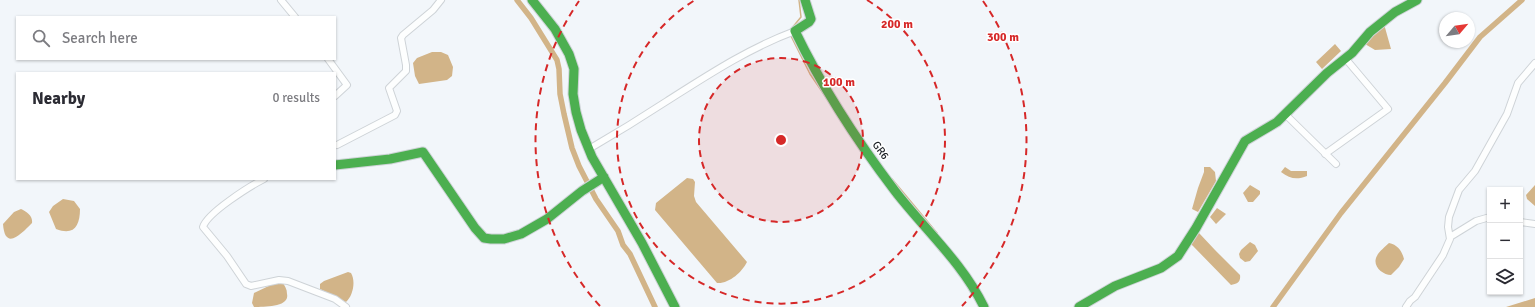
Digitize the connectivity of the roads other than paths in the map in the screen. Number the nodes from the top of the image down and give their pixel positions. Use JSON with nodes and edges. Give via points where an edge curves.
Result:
{"nodes":[{"id":1,"x":281,"y":0,"type":"edge"},
{"id":2,"x":442,"y":0,"type":"edge"},
{"id":3,"x":532,"y":0,"type":"edge"},
{"id":4,"x":805,"y":0,"type":"edge"},
{"id":5,"x":1417,"y":0,"type":"edge"},
{"id":6,"x":294,"y":16,"type":"edge"},
{"id":7,"x":795,"y":31,"type":"junction"},
{"id":8,"x":1345,"y":58,"type":"junction"},
{"id":9,"x":329,"y":60,"type":"edge"},
{"id":10,"x":1535,"y":63,"type":"edge"},
{"id":11,"x":336,"y":95,"type":"edge"},
{"id":12,"x":1285,"y":114,"type":"junction"},
{"id":13,"x":337,"y":145,"type":"dead end"},
{"id":14,"x":589,"y":149,"type":"junction"},
{"id":15,"x":1325,"y":154,"type":"junction"},
{"id":16,"x":1336,"y":164,"type":"dead end"},
{"id":17,"x":336,"y":165,"type":"edge"},
{"id":18,"x":602,"y":178,"type":"junction"},
{"id":19,"x":262,"y":180,"type":"edge"},
{"id":20,"x":1487,"y":218,"type":"edge"},
{"id":21,"x":1523,"y":222,"type":"edge"},
{"id":22,"x":1535,"y":224,"type":"edge"},
{"id":23,"x":1450,"y":237,"type":"junction"},
{"id":24,"x":346,"y":307,"type":"edge"},
{"id":25,"x":675,"y":307,"type":"edge"},
{"id":26,"x":984,"y":307,"type":"edge"},
{"id":27,"x":1079,"y":307,"type":"edge"},
{"id":28,"x":1406,"y":307,"type":"edge"}],
"edges":[{"from":1,"to":6,"type":"street"},
{"from":2,"to":13,"type":"street","via":[[401,38],[406,70],[389,88],[397,111],[395,115]]},
{"from":3,"to":14,"type":"street","via":[[568,50],[572,60],[575,110]]},
{"from":4,"to":7,"type":"street","via":[[811,19]]},
{"from":5,"to":8,"type":"street","via":[[1383,21]]},
{"from":7,"to":14,"type":"street","via":[[750,50]]},
{"from":7,"to":26,"type":"street","name":"GR6","via":[[809,60],[858,139],[896,192],[974,287]]},
{"from":8,"to":12,"type":"street"},
{"from":8,"to":15,"type":"street","via":[[1388,109]]},
{"from":9,"to":11,"type":"street","via":[[348,85]]},
{"from":10,"to":23,"type":"street","via":[[1518,83],[1506,114],[1475,171],[1459,190],[1449,217]]},
{"from":12,"to":15,"type":"street"},
{"from":12,"to":27,"type":"street","via":[[1277,122],[1245,141],[1178,256],[1161,268],[1115,286]]},
{"from":14,"to":18,"type":"street"},
{"from":15,"to":16,"type":"street"},
{"from":17,"to":18,"type":"street","via":[[390,159],[423,152],[475,228],[484,238],[491,239],[512,237],[534,227]]},
{"from":18,"to":25,"type":"street","via":[[638,236]]},
{"from":19,"to":24,"type":"street","via":[[246,188],[220,209],[203,228],[246,284],[257,286],[284,280],[335,298]]},
{"from":20,"to":23,"type":"street","via":[[1476,221]]},
{"from":21,"to":22,"type":"street"},
{"from":23,"to":28,"type":"street","via":[[1442,255]]}]}
